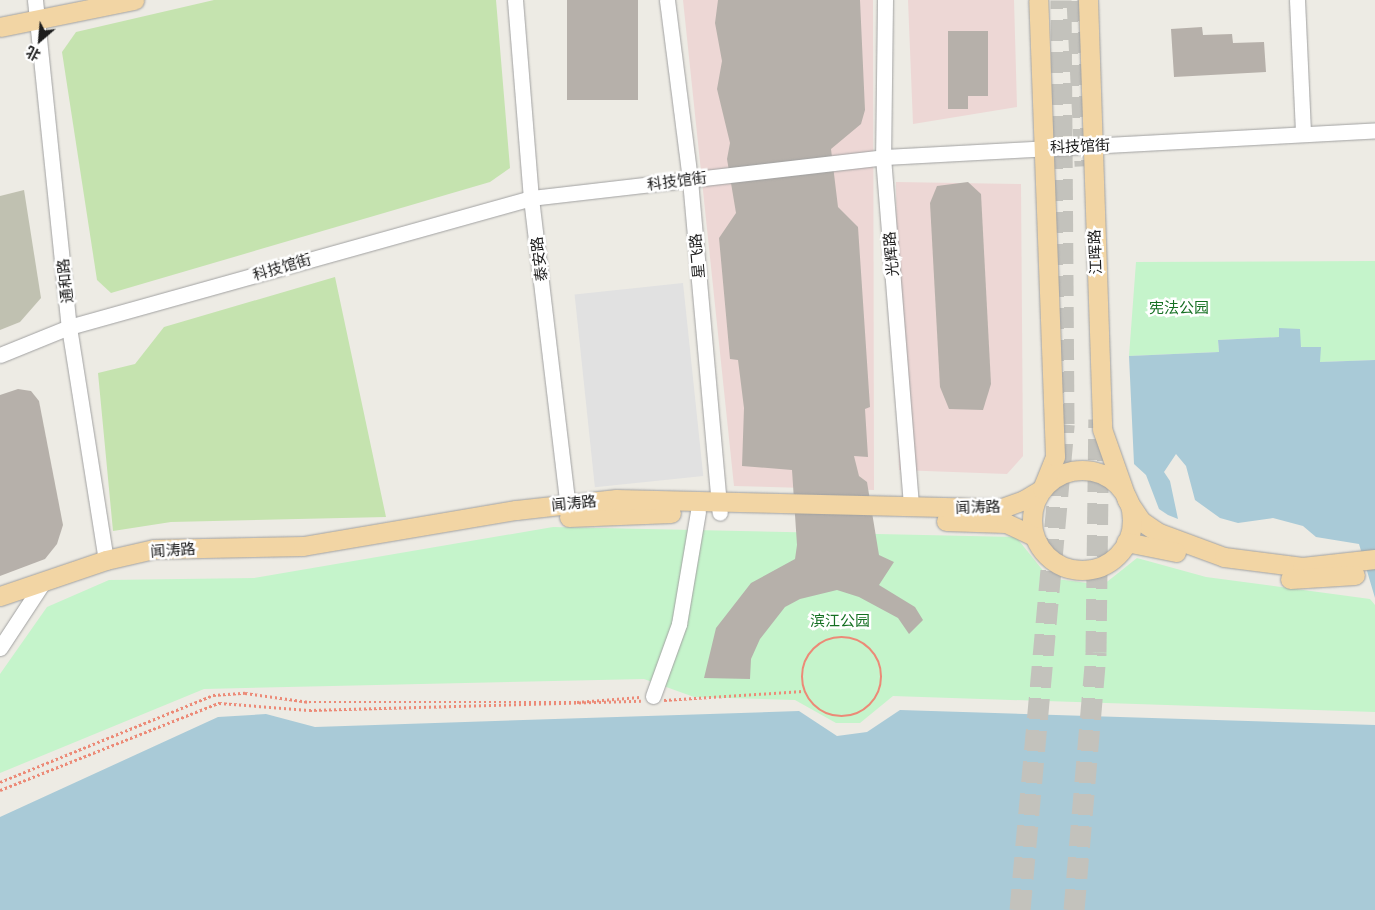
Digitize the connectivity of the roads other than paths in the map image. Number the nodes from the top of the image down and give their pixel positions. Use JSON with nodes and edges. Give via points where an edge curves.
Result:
{"nodes":[{"id":1,"x":134,"y":0,"type":"edge"},
{"id":2,"x":515,"y":0,"type":"edge"},
{"id":3,"x":667,"y":0,"type":"edge"},
{"id":4,"x":885,"y":0,"type":"edge"},
{"id":5,"x":1038,"y":0,"type":"edge"},
{"id":6,"x":1088,"y":0,"type":"edge"},
{"id":7,"x":1297,"y":0,"type":"edge"},
{"id":8,"x":36,"y":9,"type":"edge"},
{"id":9,"x":0,"y":27,"type":"edge"},
{"id":10,"x":1375,"y":130,"type":"edge"},
{"id":11,"x":1304,"y":132,"type":"junction"},
{"id":12,"x":1091,"y":146,"type":"junction"},
{"id":13,"x":1044,"y":148,"type":"junction"},
{"id":14,"x":883,"y":157,"type":"junction"},
{"id":15,"x":690,"y":180,"type":"junction"},
{"id":16,"x":531,"y":198,"type":"junction"},
{"id":17,"x":69,"y":326,"type":"junction"},
{"id":18,"x":0,"y":355,"type":"edge"},
{"id":19,"x":1042,"y":489,"type":"junction"},
{"id":20,"x":1127,"y":500,"type":"junction"},
{"id":21,"x":720,"y":507,"type":"junction"},
{"id":22,"x":911,"y":507,"type":"junction"},
{"id":23,"x":568,"y":511,"type":"junction"},
{"id":24,"x":698,"y":512,"type":"junction"},
{"id":25,"x":1034,"y":536,"type":"junction"},
{"id":26,"x":1126,"y":542,"type":"junction"},
{"id":27,"x":1375,"y":559,"type":"edge"},
{"id":28,"x":106,"y":560,"type":"junction"},
{"id":29,"x":1341,"y":571,"type":"junction"},
{"id":30,"x":1375,"y":572,"type":"edge"},
{"id":31,"x":44,"y":581,"type":"junction"},
{"id":32,"x":0,"y":596,"type":"edge"},
{"id":33,"x":0,"y":648,"type":"edge"},
{"id":34,"x":652,"y":699,"type":"road end"}],
"edges":[{"from":1,"to":8,"type":"main road"},
{"from":2,"to":16,"type":"street","name":"泰安路"},
{"from":3,"to":15,"type":"street","name":"星飞路"},
{"from":4,"to":14,"type":"street","name":"光辉路"},
{"from":5,"to":13,"type":"main road"},
{"from":6,"to":12,"type":"main road","name":"江晖路"},
{"from":7,"to":11,"type":"street"},
{"from":8,"to":9,"type":"main road"},
{"from":8,"to":17,"type":"street","name":"通和路"},
{"from":10,"to":11,"type":"street","name":"科技馆街"},
{"from":11,"to":12,"type":"street","name":"科技馆街"},
{"from":12,"to":13,"type":"street","name":"科技馆街"},
{"from":12,"to":20,"type":"main road","name":"江晖路","via":[[1102,429]]},
{"from":13,"to":14,"type":"street","name":"科技馆街"},
{"from":13,"to":19,"type":"main road","via":[[1055,456]]},
{"from":14,"to":15,"type":"street","name":"科技馆街"},
{"from":14,"to":22,"type":"street","name":"光辉路"},
{"from":15,"to":16,"type":"street","name":"科技馆街"},
{"from":15,"to":21,"type":"street","name":"星飞路"},
{"from":16,"to":17,"type":"street","name":"科技馆街"},
{"from":16,"to":23,"type":"street","name":"泰安路"},
{"from":17,"to":18,"type":"street","name":"科技馆街"},
{"from":17,"to":28,"type":"street","name":"通和路"},
{"from":19,"to":20,"type":"main road","name":"闻涛路","via":[[1061,474],[1090,471],[1118,486]]},
{"from":19,"to":22,"type":"main road","name":"闻涛路","via":[[1002,508]]},
{"from":19,"to":25,"type":"main road","via":[[1031,520]]},
{"from":20,"to":26,"type":"main road","via":[[1131,514]]},
{"from":20,"to":29,"type":"main road","name":"闻涛路","via":[[1141,521],[1159,533],[1224,557]]},
{"from":21,"to":22,"type":"main road","name":"闻涛路"},
{"from":21,"to":23,"type":"main road","name":"闻涛路","via":[[616,499]]},
{"from":21,"to":24,"type":"main road","name":"闻涛路"},
{"from":21,"to":25,"type":"main road","name":"闻涛路","via":[[1006,523]]},
{"from":23,"to":24,"type":"main road","name":"闻涛路"},
{"from":23,"to":28,"type":"main road","name":"闻涛路","via":[[340,553]]},
{"from":24,"to":34,"type":"street","via":[[679,624]]},
{"from":25,"to":26,"type":"main road","name":"闻涛路","via":[[1055,562],[1087,570],[1103,565]]},
{"from":26,"to":29,"type":"main road","name":"闻涛路","via":[[1159,545],[1197,560],[1278,578]]},
{"from":27,"to":29,"type":"main road","name":"闻涛路"},
{"from":28,"to":31,"type":"main road","name":"闻涛路"},
{"from":29,"to":30,"type":"main road","name":"闻涛路"},
{"from":31,"to":32,"type":"main road","name":"闻涛路"},
{"from":31,"to":33,"type":"street"}]}
